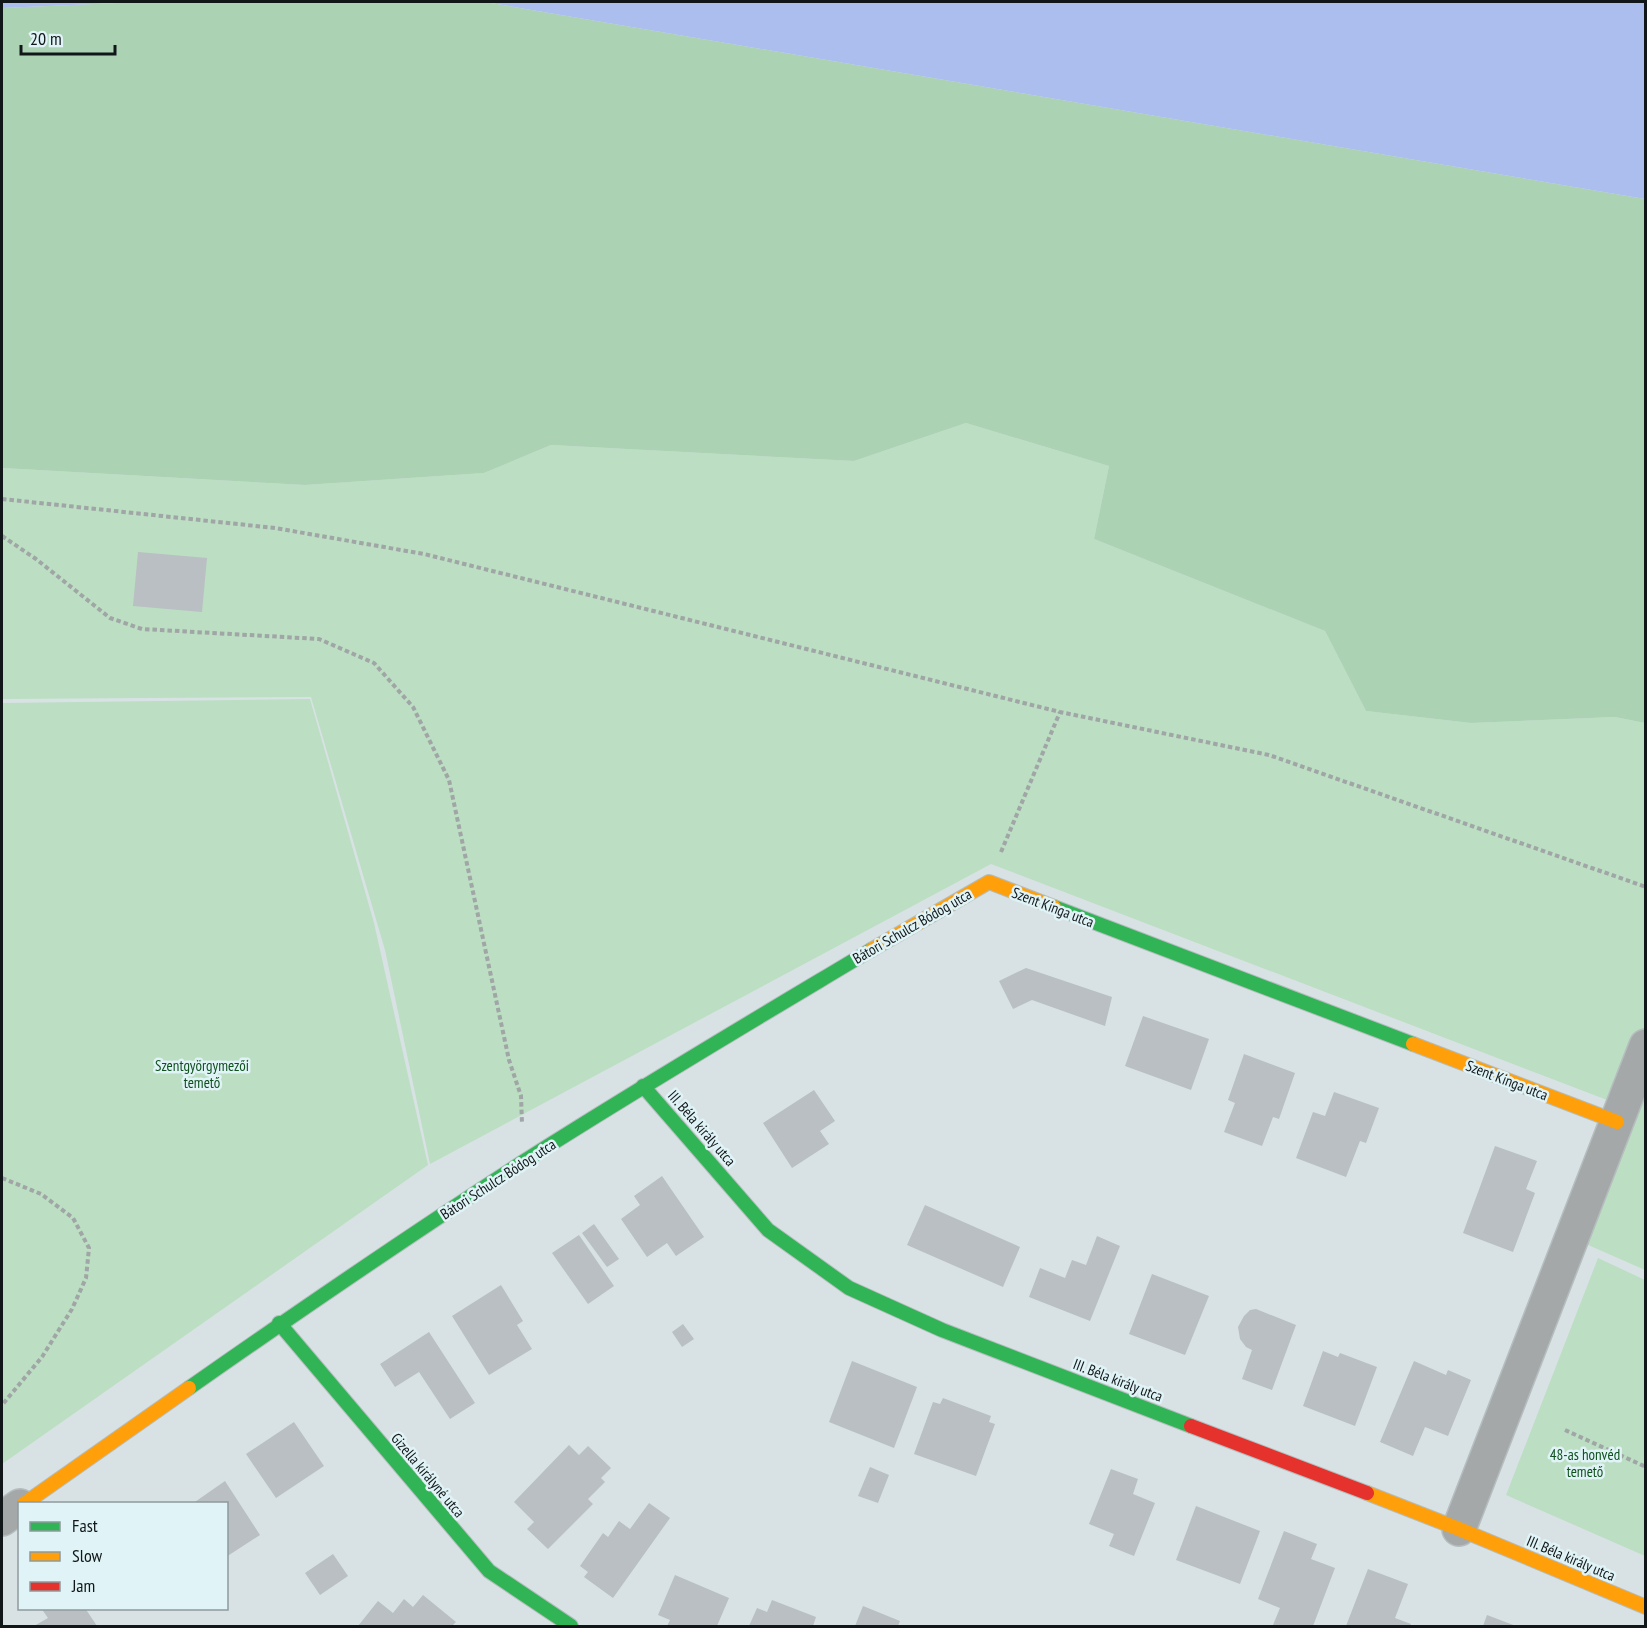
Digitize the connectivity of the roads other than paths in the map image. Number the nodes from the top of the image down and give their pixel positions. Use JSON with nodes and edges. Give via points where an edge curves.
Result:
{"nodes":[{"id":1,"x":989,"y":882,"type":"joint"},
{"id":2,"x":1646,"y":1046,"type":"edge"},
{"id":3,"x":643,"y":1086,"type":"junction"},
{"id":4,"x":1617,"y":1122,"type":"junction"},
{"id":5,"x":279,"y":1323,"type":"junction"},
{"id":6,"x":25,"y":1502,"type":"edge"},
{"id":7,"x":18,"y":1507,"type":"edge"},
{"id":8,"x":2,"y":1519,"type":"edge"},
{"id":9,"x":1459,"y":1529,"type":"junction"},
{"id":10,"x":1646,"y":1607,"type":"edge"},
{"id":11,"x":571,"y":1626,"type":"edge"}],
"edges":[{"from":1,"to":3,"type":"street","name":"Bátori Schulcz Bódog utca"},
{"from":1,"to":4,"type":"street","name":"Szent Kinga utca"},
{"from":2,"to":4,"type":"street"},
{"from":3,"to":5,"type":"street","name":"Bátori Schulcz Bódog utca"},
{"from":3,"to":9,"type":"street","name":"III. Béla király utca","via":[[768,1230],[849,1288],[942,1330]]},
{"from":4,"to":9,"type":"street"},
{"from":5,"to":6,"type":"street","name":"Bátori Schulcz Bódog utca"},
{"from":5,"to":11,"type":"street","name":"Gizella királyné utca","via":[[489,1571]]},
{"from":7,"to":8,"type":"street"},
{"from":9,"to":10,"type":"street","name":"III. Béla király utca"}]}
